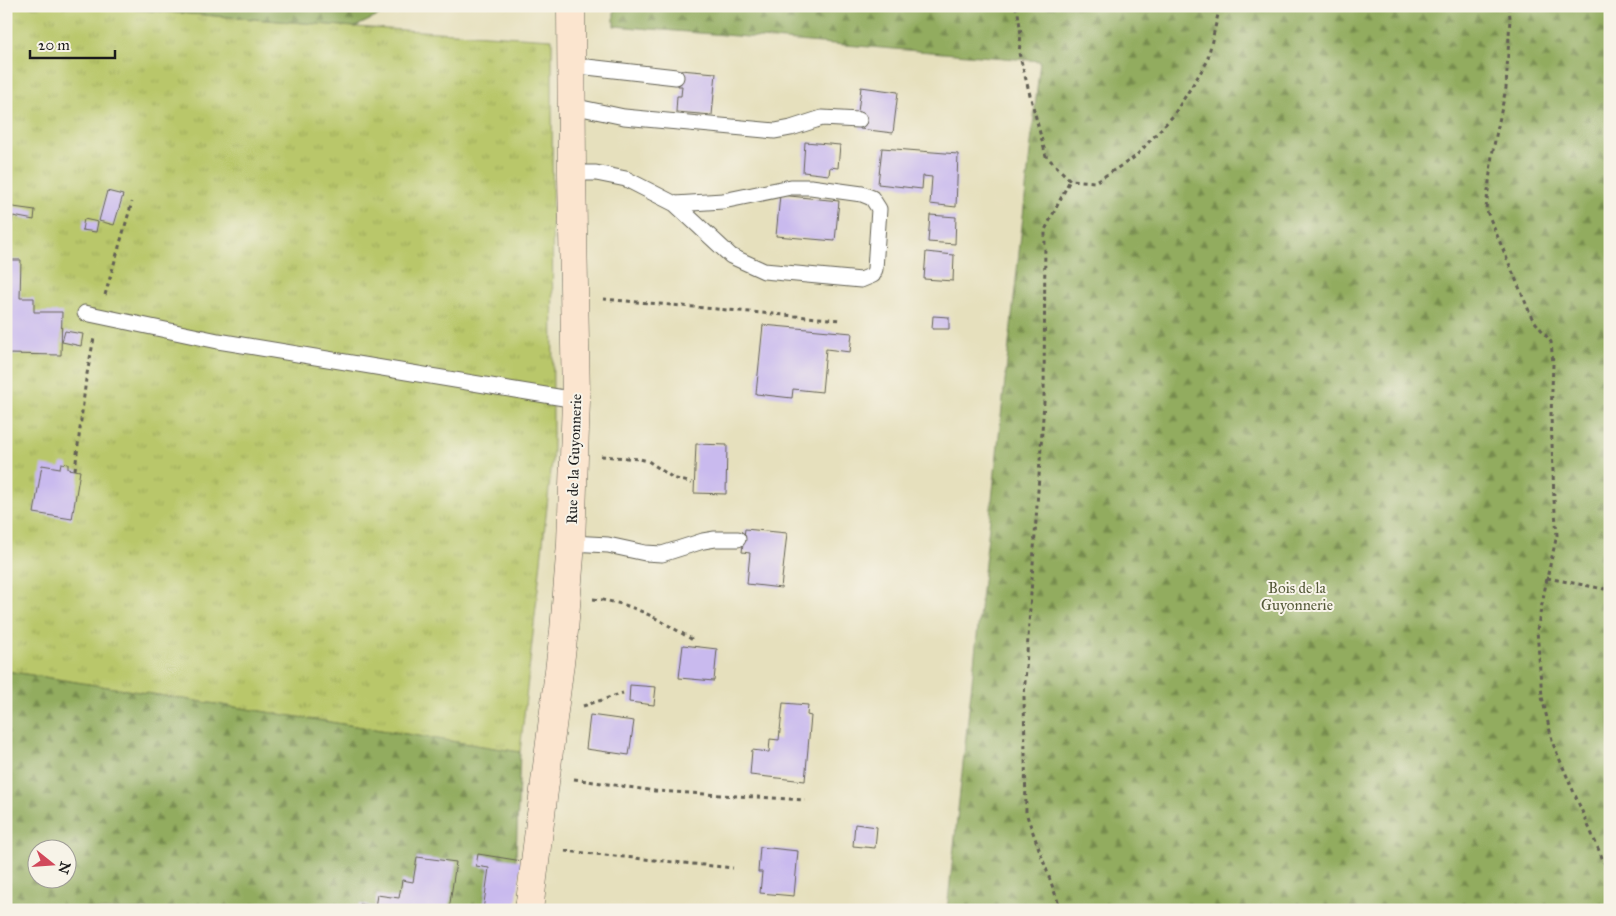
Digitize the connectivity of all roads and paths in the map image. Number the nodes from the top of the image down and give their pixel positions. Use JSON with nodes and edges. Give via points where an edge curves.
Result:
{"nodes":[{"id":1,"x":571,"y":6,"type":"edge"},
{"id":2,"x":1015,"y":6,"type":"edge"},
{"id":3,"x":1220,"y":6,"type":"edge"},
{"id":4,"x":1509,"y":6,"type":"edge"},
{"id":5,"x":571,"y":67,"type":"junction"},
{"id":6,"x":676,"y":76,"type":"dead end"},
{"id":7,"x":572,"y":106,"type":"junction"},
{"id":8,"x":859,"y":120,"type":"dead end"},
{"id":9,"x":572,"y":173,"type":"junction"},
{"id":10,"x":1070,"y":180,"type":"junction"},
{"id":11,"x":132,"y":202,"type":"dead end"},
{"id":12,"x":675,"y":204,"type":"junction"},
{"id":13,"x":574,"y":297,"type":"junction"},
{"id":14,"x":92,"y":315,"type":"junction"},
{"id":15,"x":841,"y":320,"type":"dead end"},
{"id":16,"x":576,"y":400,"type":"junction"},
{"id":17,"x":574,"y":454,"type":"junction"},
{"id":18,"x":75,"y":470,"type":"dead end"},
{"id":19,"x":692,"y":483,"type":"dead end"},
{"id":20,"x":738,"y":539,"type":"dead end"},
{"id":21,"x":571,"y":543,"type":"junction"},
{"id":22,"x":1547,"y":578,"type":"junction"},
{"id":23,"x":1610,"y":580,"type":"edge"},
{"id":24,"x":568,"y":597,"type":"junction"},
{"id":25,"x":693,"y":640,"type":"dead end"},
{"id":26,"x":623,"y":693,"type":"dead end"},
{"id":27,"x":555,"y":704,"type":"junction"},
{"id":28,"x":546,"y":776,"type":"junction"},
{"id":29,"x":805,"y":800,"type":"dead end"},
{"id":30,"x":536,"y":849,"type":"junction"},
{"id":31,"x":733,"y":868,"type":"dead end"},
{"id":32,"x":1610,"y":876,"type":"edge"},
{"id":33,"x":529,"y":910,"type":"edge"},
{"id":34,"x":1061,"y":910,"type":"edge"}],
"edges":[{"from":1,"to":5,"type":"street","name":"Rue de la Guyonnerie"},
{"from":2,"to":10,"type":"path","via":[[1021,34],[1019,53],[1046,156]]},
{"from":3,"to":10,"type":"path","via":[[1207,62],[1174,116],[1135,157],[1095,182]]},
{"from":4,"to":22,"type":"path","via":[[1506,88],[1492,155],[1486,209],[1532,318],[1551,342],[1557,535]]},
{"from":5,"to":6,"type":"lane"},
{"from":5,"to":7,"type":"street","name":"Rue de la Guyonnerie"},
{"from":7,"to":8,"type":"lane","via":[[624,117],[775,131],[822,118]]},
{"from":7,"to":9,"type":"street","name":"Rue de la Guyonnerie"},
{"from":9,"to":12,"type":"lane","via":[[596,173],[626,179]]},
{"from":9,"to":13,"type":"street","name":"Rue de la Guyonnerie"},
{"from":10,"to":34,"type":"path","via":[[1045,230],[1044,402],[1024,697],[1026,813]]},
{"from":11,"to":14,"type":"path"},
{"from":12,"to":12,"type":"lane","via":[[730,256],[764,271],[861,280],[873,275],[879,210],[872,198],[862,194],[791,187],[724,201]]},
{"from":13,"to":15,"type":"path"},
{"from":13,"to":16,"type":"street","name":"Rue de la Guyonnerie"},
{"from":14,"to":16,"type":"lane","via":[[218,341]]},
{"from":14,"to":18,"type":"path"},
{"from":16,"to":17,"type":"street","name":"Rue de la Guyonnerie"},
{"from":17,"to":19,"type":"path","via":[[640,459],[673,478]]},
{"from":17,"to":21,"type":"street","name":"Rue de la Guyonnerie"},
{"from":20,"to":21,"type":"lane","via":[[703,541],[662,554],[608,544]]},
{"from":21,"to":24,"type":"street","name":"Rue de la Guyonnerie"},
{"from":22,"to":23,"type":"path","via":[[1604,589]]},
{"from":22,"to":32,"type":"path","via":[[1537,630],[1542,697],[1553,744]]},
{"from":24,"to":25,"type":"path","via":[[620,603],[659,619]]},
{"from":24,"to":27,"type":"street","name":"Rue de la Guyonnerie"},
{"from":26,"to":27,"type":"path","via":[[579,706]]},
{"from":27,"to":28,"type":"street","name":"Rue de la Guyonnerie"},
{"from":28,"to":29,"type":"path","via":[[655,790]]},
{"from":28,"to":30,"type":"street","name":"Rue de la Guyonnerie"},
{"from":30,"to":31,"type":"path"},
{"from":30,"to":33,"type":"street","name":"Rue de la Guyonnerie"}]}
